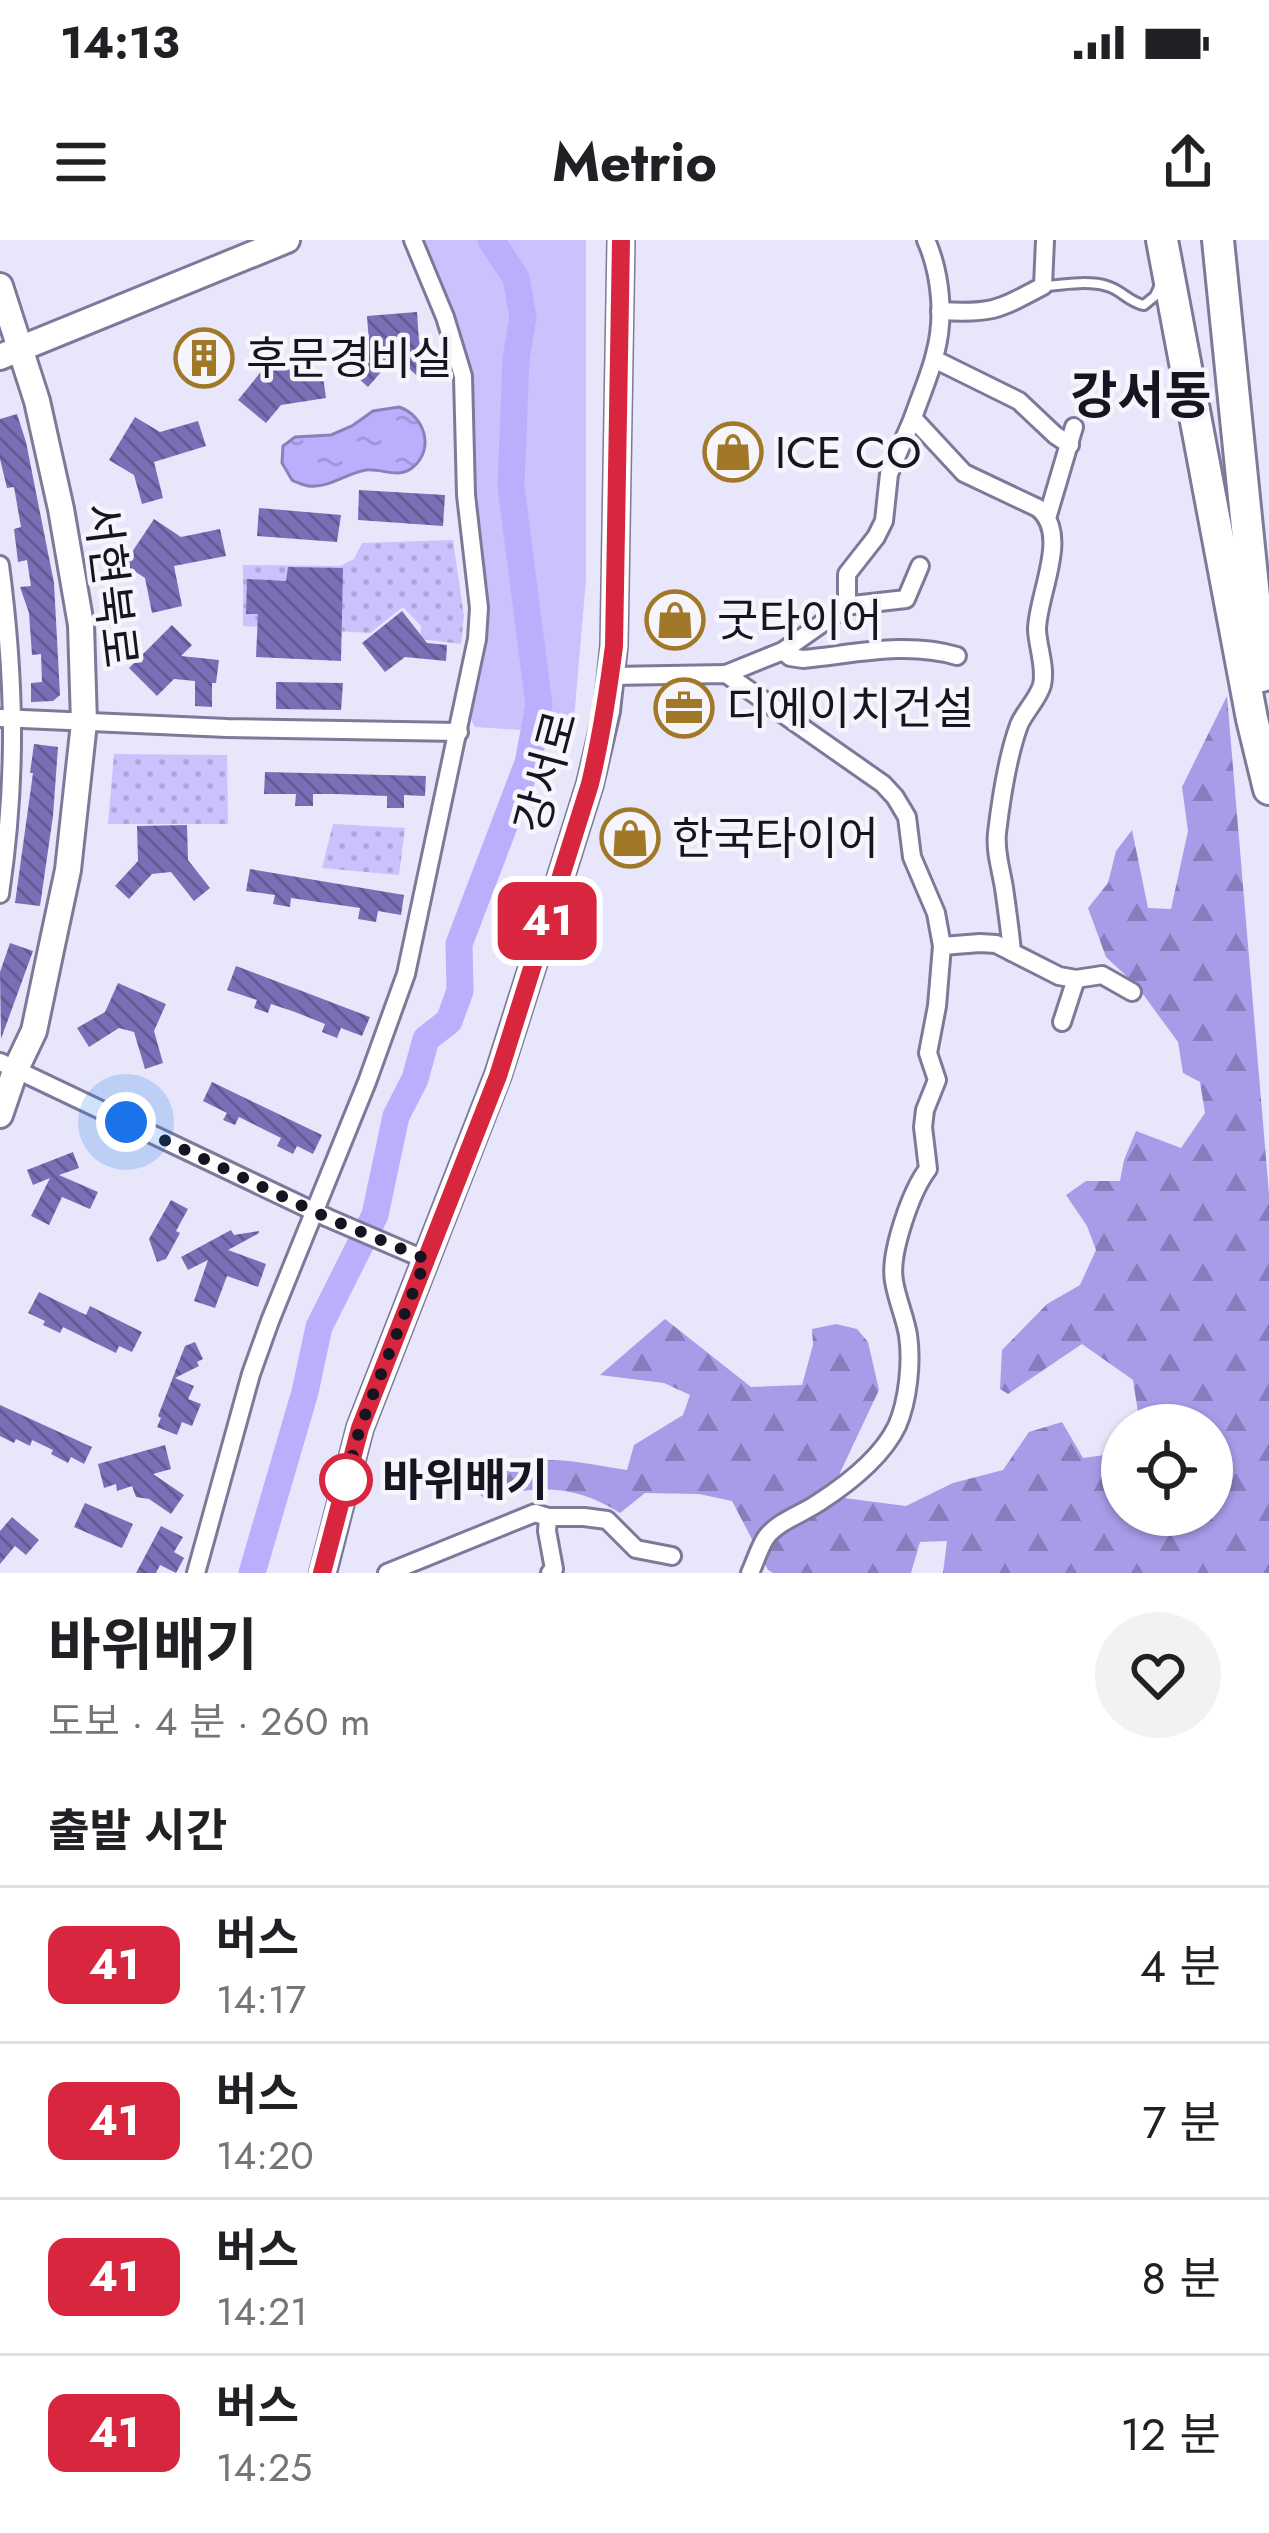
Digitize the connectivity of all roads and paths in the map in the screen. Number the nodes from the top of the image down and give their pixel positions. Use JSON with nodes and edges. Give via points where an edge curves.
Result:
{"nodes":[{"id":1,"x":287,"y":240,"type":"edge"},
{"id":2,"x":412,"y":240,"type":"edge"},
{"id":3,"x":621,"y":240,"type":"edge"},
{"id":4,"x":1045,"y":240,"type":"edge"},
{"id":5,"x":1162,"y":240,"type":"edge"},
{"id":6,"x":1217,"y":240,"type":"edge"},
{"id":7,"x":1233,"y":240,"type":"edge"},
{"id":8,"x":948,"y":241,"type":"edge"},
{"id":9,"x":928,"y":243,"type":"edge"},
{"id":10,"x":0,"y":286,"type":"edge"},
{"id":11,"x":1043,"y":286,"type":"junction"},
{"id":12,"x":940,"y":310,"type":"junction"},
{"id":13,"x":10,"y":352,"type":"edge"},
{"id":14,"x":934,"y":359,"type":"junction"},
{"id":15,"x":913,"y":418,"type":"junction"},
{"id":16,"x":1048,"y":515,"type":"junction"},
{"id":17,"x":0,"y":565,"type":"edge"},
{"id":18,"x":920,"y":566,"type":"dead end"},
{"id":19,"x":1269,"y":588,"type":"edge"},
{"id":20,"x":844,"y":606,"type":"junction"},
{"id":21,"x":783,"y":651,"type":"junction"},
{"id":22,"x":957,"y":656,"type":"dead end"},
{"id":23,"x":726,"y":674,"type":"junction"},
{"id":24,"x":610,"y":676,"type":"junction"},
{"id":25,"x":7,"y":718,"type":"edge"},
{"id":26,"x":84,"y":723,"type":"junction"},
{"id":27,"x":459,"y":732,"type":"junction"},
{"id":28,"x":1269,"y":742,"type":"edge"},
{"id":29,"x":1269,"y":789,"type":"edge"},
{"id":30,"x":0,"y":894,"type":"edge"},
{"id":31,"x":942,"y":946,"type":"junction"},
{"id":32,"x":1012,"y":952,"type":"junction"},
{"id":33,"x":1076,"y":980,"type":"junction"},
{"id":34,"x":1132,"y":992,"type":"dead end"},
{"id":35,"x":1063,"y":1022,"type":"dead end"},
{"id":36,"x":8,"y":1066,"type":"edge"},
{"id":37,"x":0,"y":1115,"type":"edge"},
{"id":38,"x":322,"y":1215,"type":"junction"},
{"id":39,"x":426,"y":1259,"type":"junction"},
{"id":40,"x":548,"y":1517,"type":"junction"},
{"id":41,"x":672,"y":1556,"type":"dead end"},
{"id":42,"x":196,"y":1573,"type":"edge"},
{"id":43,"x":322,"y":1573,"type":"edge"},
{"id":44,"x":387,"y":1573,"type":"edge"},
{"id":45,"x":550,"y":1573,"type":"edge"},
{"id":46,"x":750,"y":1573,"type":"edge"}],
"edges":[{"from":1,"to":13,"type":"street"},
{"from":2,"to":27,"type":"street","via":[[464,376],[479,608]]},
{"from":3,"to":24,"type":"street","name":"강서로"},
{"from":4,"to":11,"type":"street"},
{"from":5,"to":11,"type":"lane","via":[[1160,285],[1144,304],[1108,286]]},
{"from":5,"to":29,"type":"highway"},
{"from":6,"to":28,"type":"highway"},
{"from":7,"to":19,"type":"highway"},
{"from":8,"to":9,"type":"street"},
{"from":9,"to":12,"type":"street"},
{"from":10,"to":13,"type":"street","name":"서현북로"},
{"from":11,"to":12,"type":"street","via":[[1003,309]]},
{"from":12,"to":14,"type":"street"},
{"from":13,"to":26,"type":"street","name":"서현북로","via":[[37,400],[72,571]]},
{"from":14,"to":15,"type":"street"},
{"from":14,"to":16,"type":"street","via":[[1019,401],[1054,435],[1072,436]]},
{"from":15,"to":16,"type":"street","via":[[964,473]]},
{"from":15,"to":20,"type":"street","via":[[889,473],[884,521],[848,574]]},
{"from":16,"to":32,"type":"street","via":[[1051,557],[1037,627],[1042,685],[1017,730],[995,850]]},
{"from":17,"to":25,"type":"street","via":[[13,687]]},
{"from":18,"to":20,"type":"street","via":[[906,599]]},
{"from":20,"to":21,"type":"street"},
{"from":21,"to":22,"type":"street","via":[[803,659],[913,647]]},
{"from":21,"to":23,"type":"street"},
{"from":23,"to":24,"type":"street"},
{"from":23,"to":31,"type":"street","via":[[895,797]]},
{"from":24,"to":39,"type":"street","name":"강서로","via":[[590,784],[545,929]]},
{"from":25,"to":26,"type":"street"},
{"from":25,"to":30,"type":"street","via":[[9,834]]},
{"from":26,"to":27,"type":"street"},
{"from":26,"to":36,"type":"street","name":"서현북로","via":[[68,869],[34,1031]]},
{"from":27,"to":38,"type":"street","via":[[406,974]]},
{"from":31,"to":32,"type":"street","via":[[996,944]]},
{"from":31,"to":46,"type":"street","via":[[928,1053],[937,1080],[923,1127],[928,1169],[916,1184],[894,1262],[909,1366],[897,1426],[857,1473],[766,1537]]},
{"from":32,"to":33,"type":"street"},
{"from":33,"to":34,"type":"street","via":[[1102,975]]},
{"from":33,"to":35,"type":"street"},
{"from":36,"to":37,"type":"street","name":"서현북로"},
{"from":36,"to":38,"type":"street"},
{"from":38,"to":39,"type":"street"},
{"from":38,"to":42,"type":"street","via":[[251,1374]]},
{"from":39,"to":43,"type":"street","name":"강서로","via":[[360,1428]]},
{"from":40,"to":41,"type":"street","via":[[607,1520],[636,1550]]},
{"from":40,"to":44,"type":"street","via":[[535,1513]]},
{"from":40,"to":45,"type":"street"}]}
